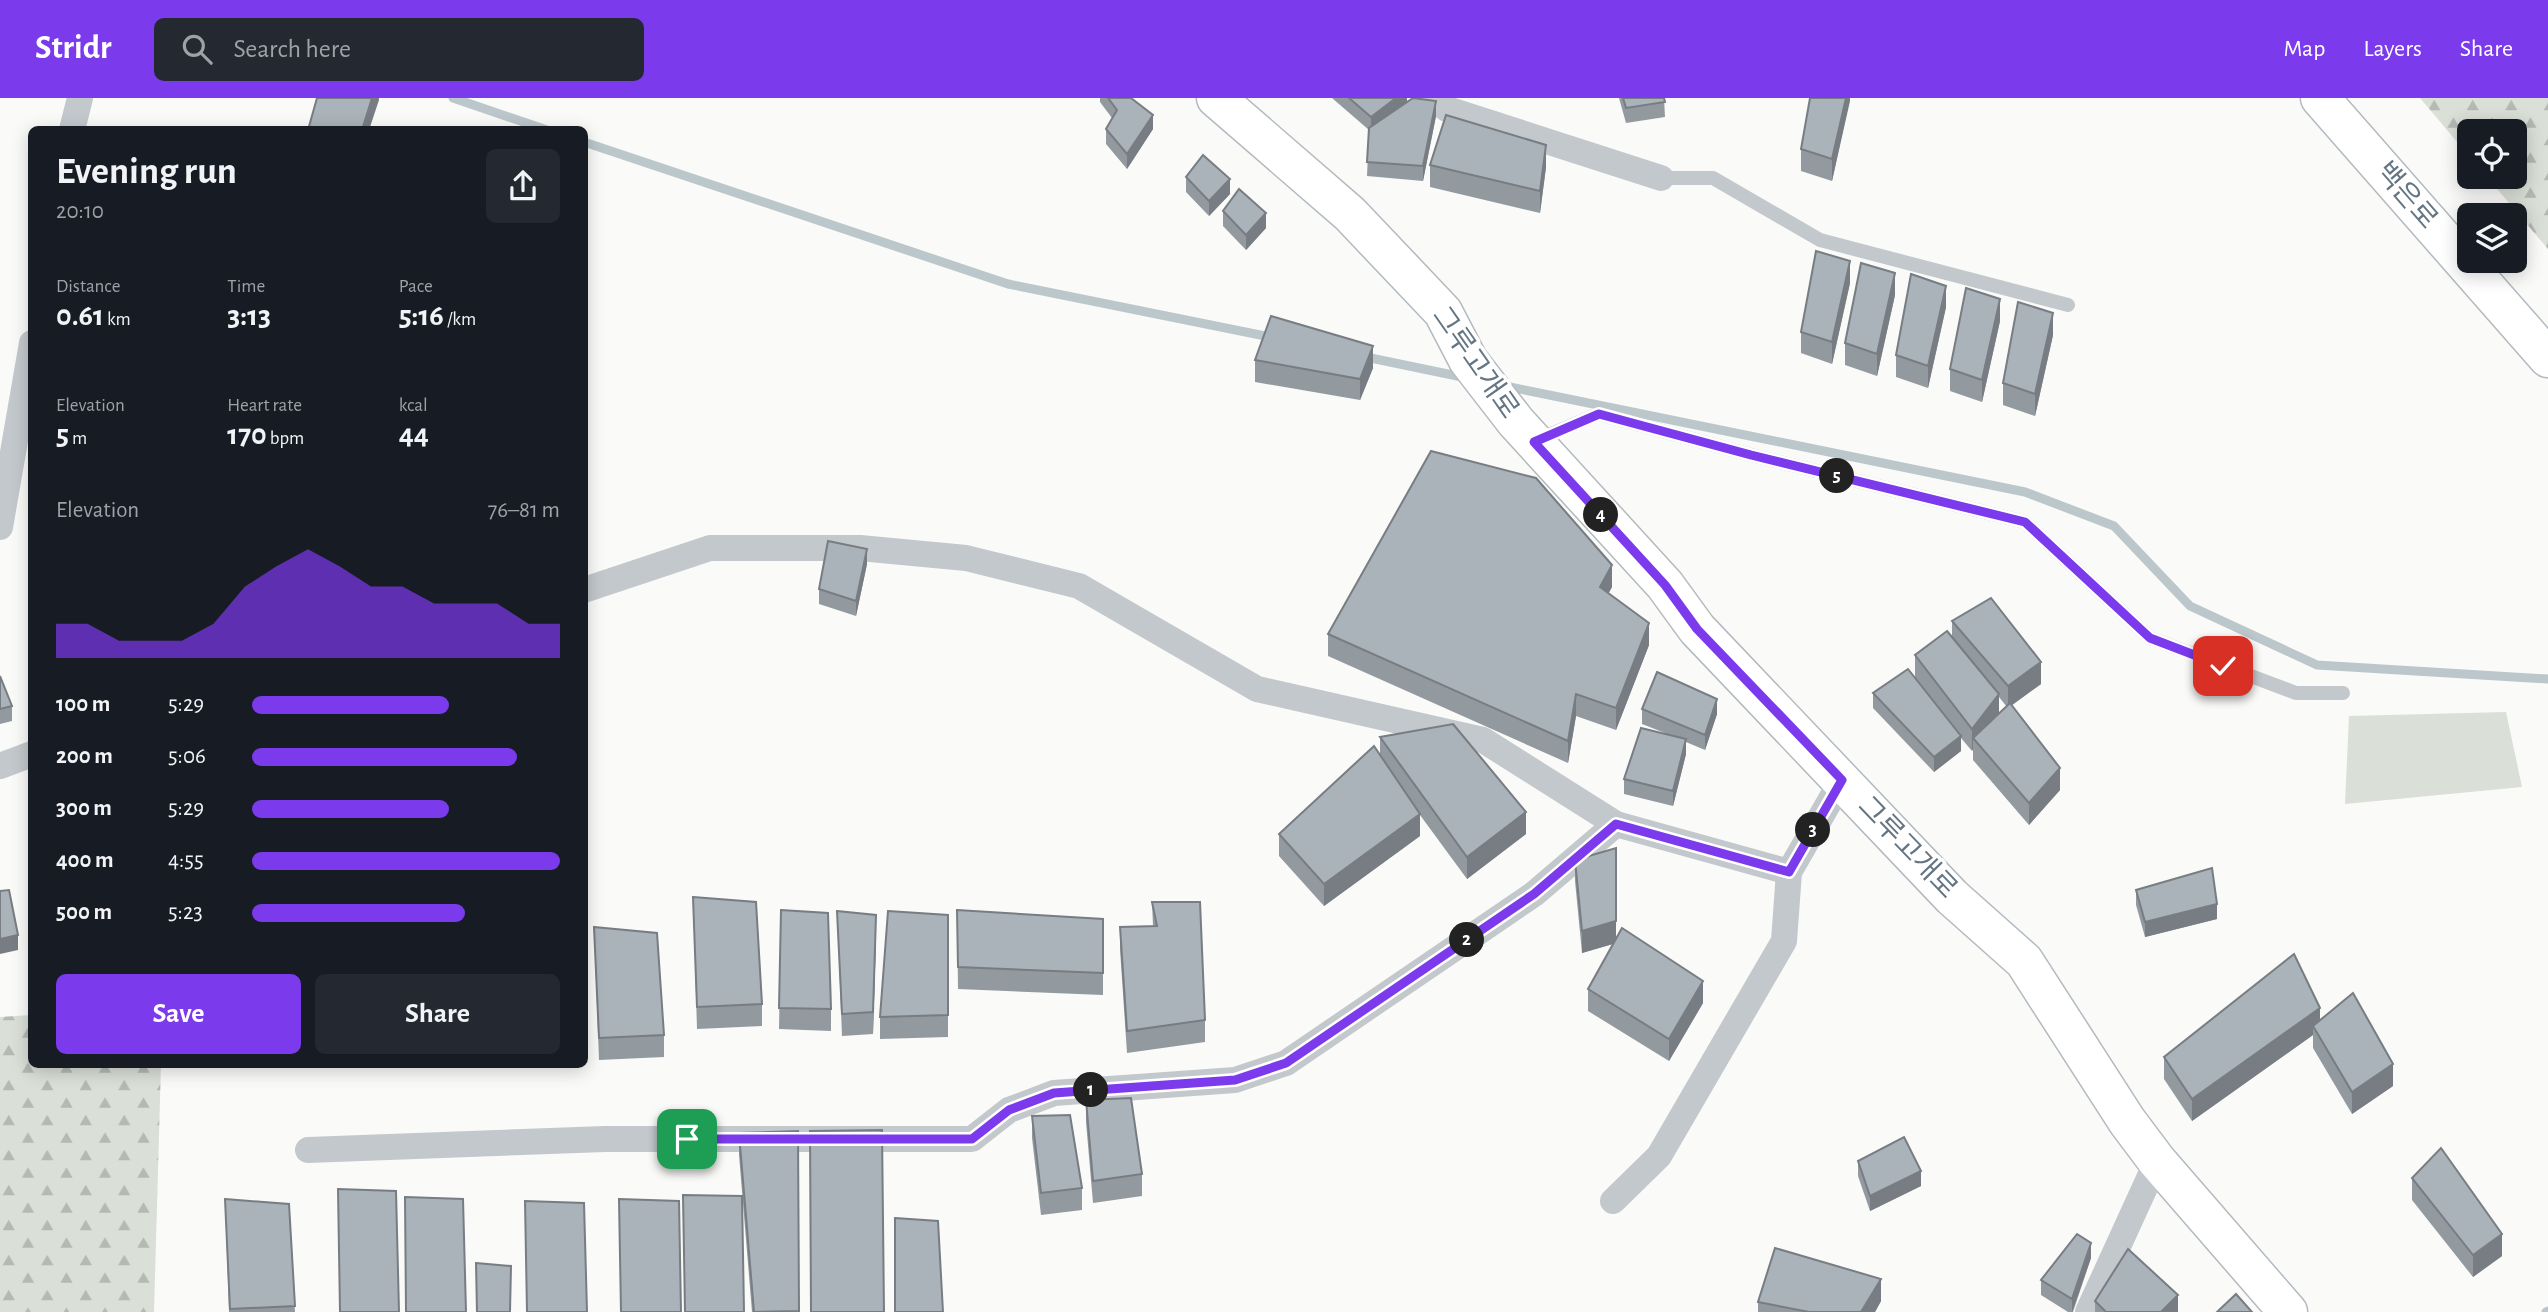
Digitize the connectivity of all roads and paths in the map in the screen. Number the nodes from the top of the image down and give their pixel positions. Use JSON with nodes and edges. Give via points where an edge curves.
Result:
{"nodes":[{"id":1,"x":80,"y":98,"type":"edge"},
{"id":2,"x":1216,"y":98,"type":"edge"},
{"id":3,"x":1434,"y":98,"type":"edge"},
{"id":4,"x":2320,"y":98,"type":"edge"},
{"id":5,"x":73,"y":126,"type":"edge"},
{"id":6,"x":1661,"y":178,"type":"joint"},
{"id":7,"x":2068,"y":305,"type":"dead end"},
{"id":8,"x":2548,"y":358,"type":"edge"},
{"id":9,"x":28,"y":366,"type":"edge"},
{"id":10,"x":1525,"y":432,"type":"junction"},
{"id":11,"x":0,"y":527,"type":"edge"},
{"id":12,"x":588,"y":589,"type":"edge"},
{"id":13,"x":2343,"y":694,"type":"dead end"},
{"id":14,"x":28,"y":756,"type":"edge"},
{"id":15,"x":0,"y":766,"type":"edge"},
{"id":16,"x":1842,"y":780,"type":"junction"},
{"id":17,"x":1616,"y":824,"type":"junction"},
{"id":18,"x":1789,"y":872,"type":"junction"},
{"id":19,"x":307,"y":1150,"type":"dead end"},
{"id":20,"x":2157,"y":1161,"type":"junction"},
{"id":21,"x":1613,"y":1201,"type":"dead end"},
{"id":22,"x":2088,"y":1312,"type":"edge"},
{"id":23,"x":2288,"y":1312,"type":"edge"}],
"edges":[{"from":1,"to":5,"type":"street"},
{"from":2,"to":10,"type":"street","name":"그루고개로","via":[[1350,214],[1443,312],[1468,360]]},
{"from":3,"to":6,"type":"street","via":[[1447,110]]},
{"from":4,"to":8,"type":"street","name":"백은로"},
{"from":6,"to":7,"type":"lane","via":[[1713,178],[1821,240]]},
{"from":9,"to":11,"type":"street"},
{"from":10,"to":13,"type":"lane","via":[[1599,414],[2025,522],[2150,638],[2296,693]]},
{"from":10,"to":16,"type":"street","name":"그루고개로","via":[[1665,585],[1697,629]]},
{"from":12,"to":17,"type":"street","via":[[710,548],[860,548],[966,558],[1079,586],[1257,689],[1483,740]]},
{"from":14,"to":15,"type":"street"},
{"from":16,"to":18,"type":"street"},
{"from":16,"to":20,"type":"street","name":"그루고개로","via":[[1952,897],[2024,961]]},
{"from":17,"to":18,"type":"street"},
{"from":17,"to":19,"type":"street","via":[[1534,894],[1286,1063],[1235,1080],[1054,1093],[1009,1110],[972,1139],[605,1139]]},
{"from":18,"to":21,"type":"street","via":[[1784,941],[1659,1156]]},
{"from":20,"to":22,"type":"street"},
{"from":20,"to":23,"type":"street","name":"그루고개로"}]}
